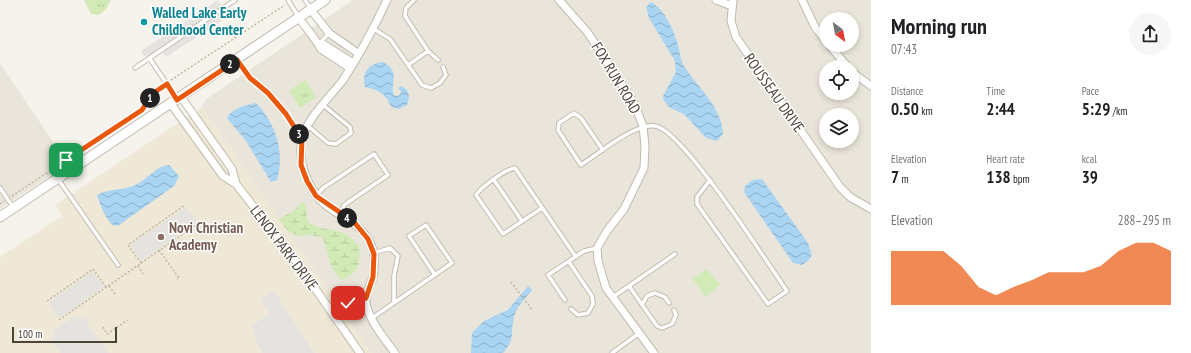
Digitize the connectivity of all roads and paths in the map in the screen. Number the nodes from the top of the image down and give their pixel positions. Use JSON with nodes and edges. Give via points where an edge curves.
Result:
{"nodes":[{"id":1,"x":235,"y":0,"type":"edge"},
{"id":2,"x":305,"y":0,"type":"edge"},
{"id":3,"x":326,"y":0,"type":"edge"},
{"id":4,"x":386,"y":0,"type":"edge"},
{"id":5,"x":414,"y":0,"type":"edge"},
{"id":6,"x":559,"y":0,"type":"edge"},
{"id":7,"x":716,"y":0,"type":"edge"},
{"id":8,"x":802,"y":0,"type":"edge"},
{"id":9,"x":289,"y":1,"type":"edge"},
{"id":10,"x":733,"y":3,"type":"edge"},
{"id":11,"x":311,"y":10,"type":"junction"},
{"id":12,"x":299,"y":18,"type":"junction"},
{"id":13,"x":374,"y":29,"type":"junction"},
{"id":14,"x":819,"y":32,"type":"edge"},
{"id":15,"x":329,"y":33,"type":"junction"},
{"id":16,"x":320,"y":44,"type":"junction"},
{"id":17,"x":428,"y":51,"type":"junction"},
{"id":18,"x":835,"y":52,"type":"edge"},
{"id":19,"x":359,"y":54,"type":"junction"},
{"id":20,"x":150,"y":59,"type":"junction"},
{"id":21,"x":237,"y":60,"type":"junction"},
{"id":22,"x":438,"y":60,"type":"dead end"},
{"id":23,"x":842,"y":60,"type":"edge"},
{"id":24,"x":408,"y":65,"type":"junction"},
{"id":25,"x":351,"y":66,"type":"junction"},
{"id":26,"x":443,"y":67,"type":"dead end"},
{"id":27,"x":135,"y":68,"type":"dead end"},
{"id":28,"x":859,"y":77,"type":"edge"},
{"id":29,"x":167,"y":84,"type":"junction"},
{"id":30,"x":871,"y":86,"type":"edge"},
{"id":31,"x":177,"y":100,"type":"junction"},
{"id":32,"x":323,"y":105,"type":"junction"},
{"id":33,"x":308,"y":126,"type":"junction"},
{"id":34,"x":643,"y":126,"type":"junction"},
{"id":35,"x":207,"y":133,"type":"junction"},
{"id":36,"x":302,"y":139,"type":"junction"},
{"id":37,"x":198,"y":140,"type":"junction"},
{"id":38,"x":603,"y":150,"type":"junction"},
{"id":39,"x":58,"y":179,"type":"junction"},
{"id":40,"x":494,"y":180,"type":"junction"},
{"id":41,"x":710,"y":180,"type":"junction"},
{"id":42,"x":236,"y":184,"type":"junction"},
{"id":43,"x":0,"y":188,"type":"edge"},
{"id":44,"x":316,"y":196,"type":"junction"},
{"id":45,"x":8,"y":198,"type":"junction"},
{"id":46,"x":0,"y":204,"type":"edge"},
{"id":47,"x":185,"y":205,"type":"dead end"},
{"id":48,"x":13,"y":208,"type":"junction"},
{"id":49,"x":542,"y":208,"type":"junction"},
{"id":50,"x":871,"y":209,"type":"edge"},
{"id":51,"x":341,"y":214,"type":"junction"},
{"id":52,"x":0,"y":217,"type":"edge"},
{"id":53,"x":522,"y":221,"type":"junction"},
{"id":54,"x":199,"y":223,"type":"dead end"},
{"id":55,"x":597,"y":248,"type":"junction"},
{"id":56,"x":160,"y":250,"type":"junction"},
{"id":57,"x":374,"y":254,"type":"junction"},
{"id":58,"x":674,"y":254,"type":"dead end"},
{"id":59,"x":576,"y":257,"type":"junction"},
{"id":60,"x":569,"y":262,"type":"junction"},
{"id":61,"x":141,"y":263,"type":"junction"},
{"id":62,"x":118,"y":265,"type":"dead end"},
{"id":63,"x":137,"y":265,"type":"junction"},
{"id":64,"x":143,"y":274,"type":"dead end"},
{"id":65,"x":435,"y":274,"type":"junction"},
{"id":66,"x":177,"y":279,"type":"dead end"},
{"id":67,"x":511,"y":282,"type":"dead end"},
{"id":68,"x":109,"y":285,"type":"junction"},
{"id":69,"x":629,"y":286,"type":"junction"},
{"id":70,"x":106,"y":287,"type":"junction"},
{"id":71,"x":115,"y":294,"type":"dead end"},
{"id":72,"x":366,"y":298,"type":"junction"},
{"id":73,"x":612,"y":298,"type":"junction"},
{"id":74,"x":565,"y":300,"type":"dead end"},
{"id":75,"x":47,"y":301,"type":"dead end"},
{"id":76,"x":394,"y":303,"type":"junction"},
{"id":77,"x":669,"y":303,"type":"dead end"},
{"id":78,"x":642,"y":305,"type":"junction"},
{"id":79,"x":571,"y":309,"type":"dead end"},
{"id":80,"x":674,"y":310,"type":"dead end"},
{"id":81,"x":533,"y":311,"type":"dead end"},
{"id":82,"x":332,"y":314,"type":"junction"},
{"id":83,"x":371,"y":319,"type":"junction"},
{"id":84,"x":59,"y":320,"type":"dead end"},
{"id":85,"x":128,"y":320,"type":"dead end"},
{"id":86,"x":103,"y":327,"type":"dead end"},
{"id":87,"x":638,"y":334,"type":"junction"},
{"id":88,"x":358,"y":352,"type":"edge"},
{"id":89,"x":395,"y":353,"type":"edge"},
{"id":90,"x":612,"y":353,"type":"edge"},
{"id":91,"x":654,"y":353,"type":"edge"}],
"edges":[{"from":1,"to":20,"type":"lane"},
{"from":2,"to":11,"type":"lane"},
{"from":3,"to":11,"type":"street"},
{"from":4,"to":13,"type":"street"},
{"from":5,"to":17,"type":"lane","via":[[406,8],[405,16]]},
{"from":6,"to":34,"type":"street","name":"FOX RUN ROAD","via":[[588,33],[634,103]]},
{"from":7,"to":10,"type":"street"},
{"from":8,"to":14,"type":"street"},
{"from":9,"to":12,"type":"lane"},
{"from":9,"to":29,"type":"path"},
{"from":10,"to":50,"type":"street","name":"ROUSSEAU DRIVE","via":[[731,21],[736,37],[840,187],[850,197]]},
{"from":11,"to":12,"type":"street"},
{"from":11,"to":15,"type":"street"},
{"from":12,"to":16,"type":"street"},
{"from":12,"to":21,"type":"street"},
{"from":13,"to":19,"type":"street"},
{"from":13,"to":24,"type":"lane","via":[[390,39]]},
{"from":15,"to":16,"type":"lane"},
{"from":15,"to":19,"type":"street"},
{"from":16,"to":25,"type":"street","via":[[321,49]]},
{"from":17,"to":22,"type":"lane"},
{"from":17,"to":24,"type":"lane"},
{"from":18,"to":23,"type":"street"},
{"from":19,"to":25,"type":"street"},
{"from":20,"to":27,"type":"lane"},
{"from":20,"to":29,"type":"lane"},
{"from":21,"to":31,"type":"street"},
{"from":21,"to":36,"type":"lane","via":[[250,78],[268,93],[286,114]]},
{"from":24,"to":26,"type":"lane","via":[[422,85],[431,88],[440,83],[446,75]]},
{"from":25,"to":32,"type":"street"},
{"from":28,"to":30,"type":"street"},
{"from":29,"to":31,"type":"lane"},
{"from":29,"to":45,"type":"path","via":[[152,94],[142,110]]},
{"from":31,"to":35,"type":"street","name":"LENOX PARK DRIVE"},
{"from":31,"to":37,"type":"street","name":"LENOX PARK DRIVE"},
{"from":31,"to":39,"type":"street"},
{"from":32,"to":33,"type":"street"},
{"from":32,"to":33,"type":"lane","via":[[350,127],[351,133],[336,144],[328,143]]},
{"from":33,"to":36,"type":"street"},
{"from":34,"to":38,"type":"lane"},
{"from":34,"to":41,"type":"lane","via":[[655,125],[668,132]]},
{"from":34,"to":55,"type":"street","name":"FOX RUN ROAD","via":[[644,168],[624,209],[607,230]]},
{"from":35,"to":37,"type":"street"},
{"from":35,"to":42,"type":"street","name":"LENOX PARK DRIVE","via":[[232,169]]},
{"from":36,"to":44,"type":"street","via":[[301,165]]},
{"from":37,"to":42,"type":"street","name":"LENOX PARK DRIVE","via":[[223,176]]},
{"from":38,"to":38,"type":"lane","via":[[581,118],[574,113],[559,123],[558,130],[581,165]]},
{"from":39,"to":48,"type":"street"},
{"from":39,"to":62,"type":"lane"},
{"from":40,"to":49,"type":"lane","via":[[510,168],[515,168]]},
{"from":40,"to":53,"type":"lane"},
{"from":40,"to":53,"type":"lane","via":[[479,190],[476,195],[479,200],[503,234]]},
{"from":41,"to":41,"type":"lane","via":[[787,291],[768,304],[697,204],[697,197]]},
{"from":42,"to":82,"type":"street","name":"LENOX PARK DRIVE","via":[[298,264]]},
{"from":43,"to":45,"type":"lane"},
{"from":44,"to":51,"type":"street"},
{"from":44,"to":51,"type":"lane","via":[[323,188],[374,154],[388,174],[344,204]]},
{"from":45,"to":46,"type":"path"},
{"from":45,"to":48,"type":"lane"},
{"from":47,"to":61,"type":"path","via":[[128,245]]},
{"from":48,"to":52,"type":"street"},
{"from":49,"to":53,"type":"lane"},
{"from":49,"to":59,"type":"lane"},
{"from":51,"to":57,"type":"street","via":[[354,222],[368,239]]},
{"from":54,"to":56,"type":"path"},
{"from":55,"to":59,"type":"lane","via":[[584,251]]},
{"from":55,"to":73,"type":"street","via":[[606,288]]},
{"from":56,"to":61,"type":"path"},
{"from":56,"to":66,"type":"path","via":[[179,278]]},
{"from":57,"to":72,"type":"street","via":[[373,277]]},
{"from":57,"to":76,"type":"lane","via":[[390,248],[398,256],[394,276]]},
{"from":58,"to":69,"type":"lane"},
{"from":59,"to":60,"type":"lane"},
{"from":60,"to":74,"type":"lane","via":[[548,275]]},
{"from":60,"to":79,"type":"lane","via":[[592,296],[593,304],[588,313],[578,315]]},
{"from":61,"to":63,"type":"path"},
{"from":63,"to":64,"type":"path"},
{"from":63,"to":68,"type":"path"},
{"from":65,"to":65,"type":"lane","via":[[452,263],[426,225],[409,236]]},
{"from":65,"to":76,"type":"lane"},
{"from":67,"to":81,"type":"path"},
{"from":68,"to":70,"type":"path"},
{"from":68,"to":71,"type":"path"},
{"from":69,"to":73,"type":"lane"},
{"from":69,"to":78,"type":"lane"},
{"from":70,"to":75,"type":"path","via":[[93,269]]},
{"from":70,"to":84,"type":"path"},
{"from":72,"to":82,"type":"lane","via":[[348,303]]},
{"from":72,"to":83,"type":"street"},
{"from":73,"to":87,"type":"street"},
{"from":76,"to":83,"type":"lane"},
{"from":77,"to":78,"type":"lane","via":[[664,297],[654,293],[647,296]]},
{"from":78,"to":80,"type":"lane","via":[[657,326],[662,328],[672,324],[676,315]]},
{"from":82,"to":88,"type":"street","name":"LENOX PARK DRIVE"},
{"from":83,"to":89,"type":"street"},
{"from":85,"to":86,"type":"path","via":[[107,334]]},
{"from":87,"to":90,"type":"lane"},
{"from":87,"to":91,"type":"street"}]}
